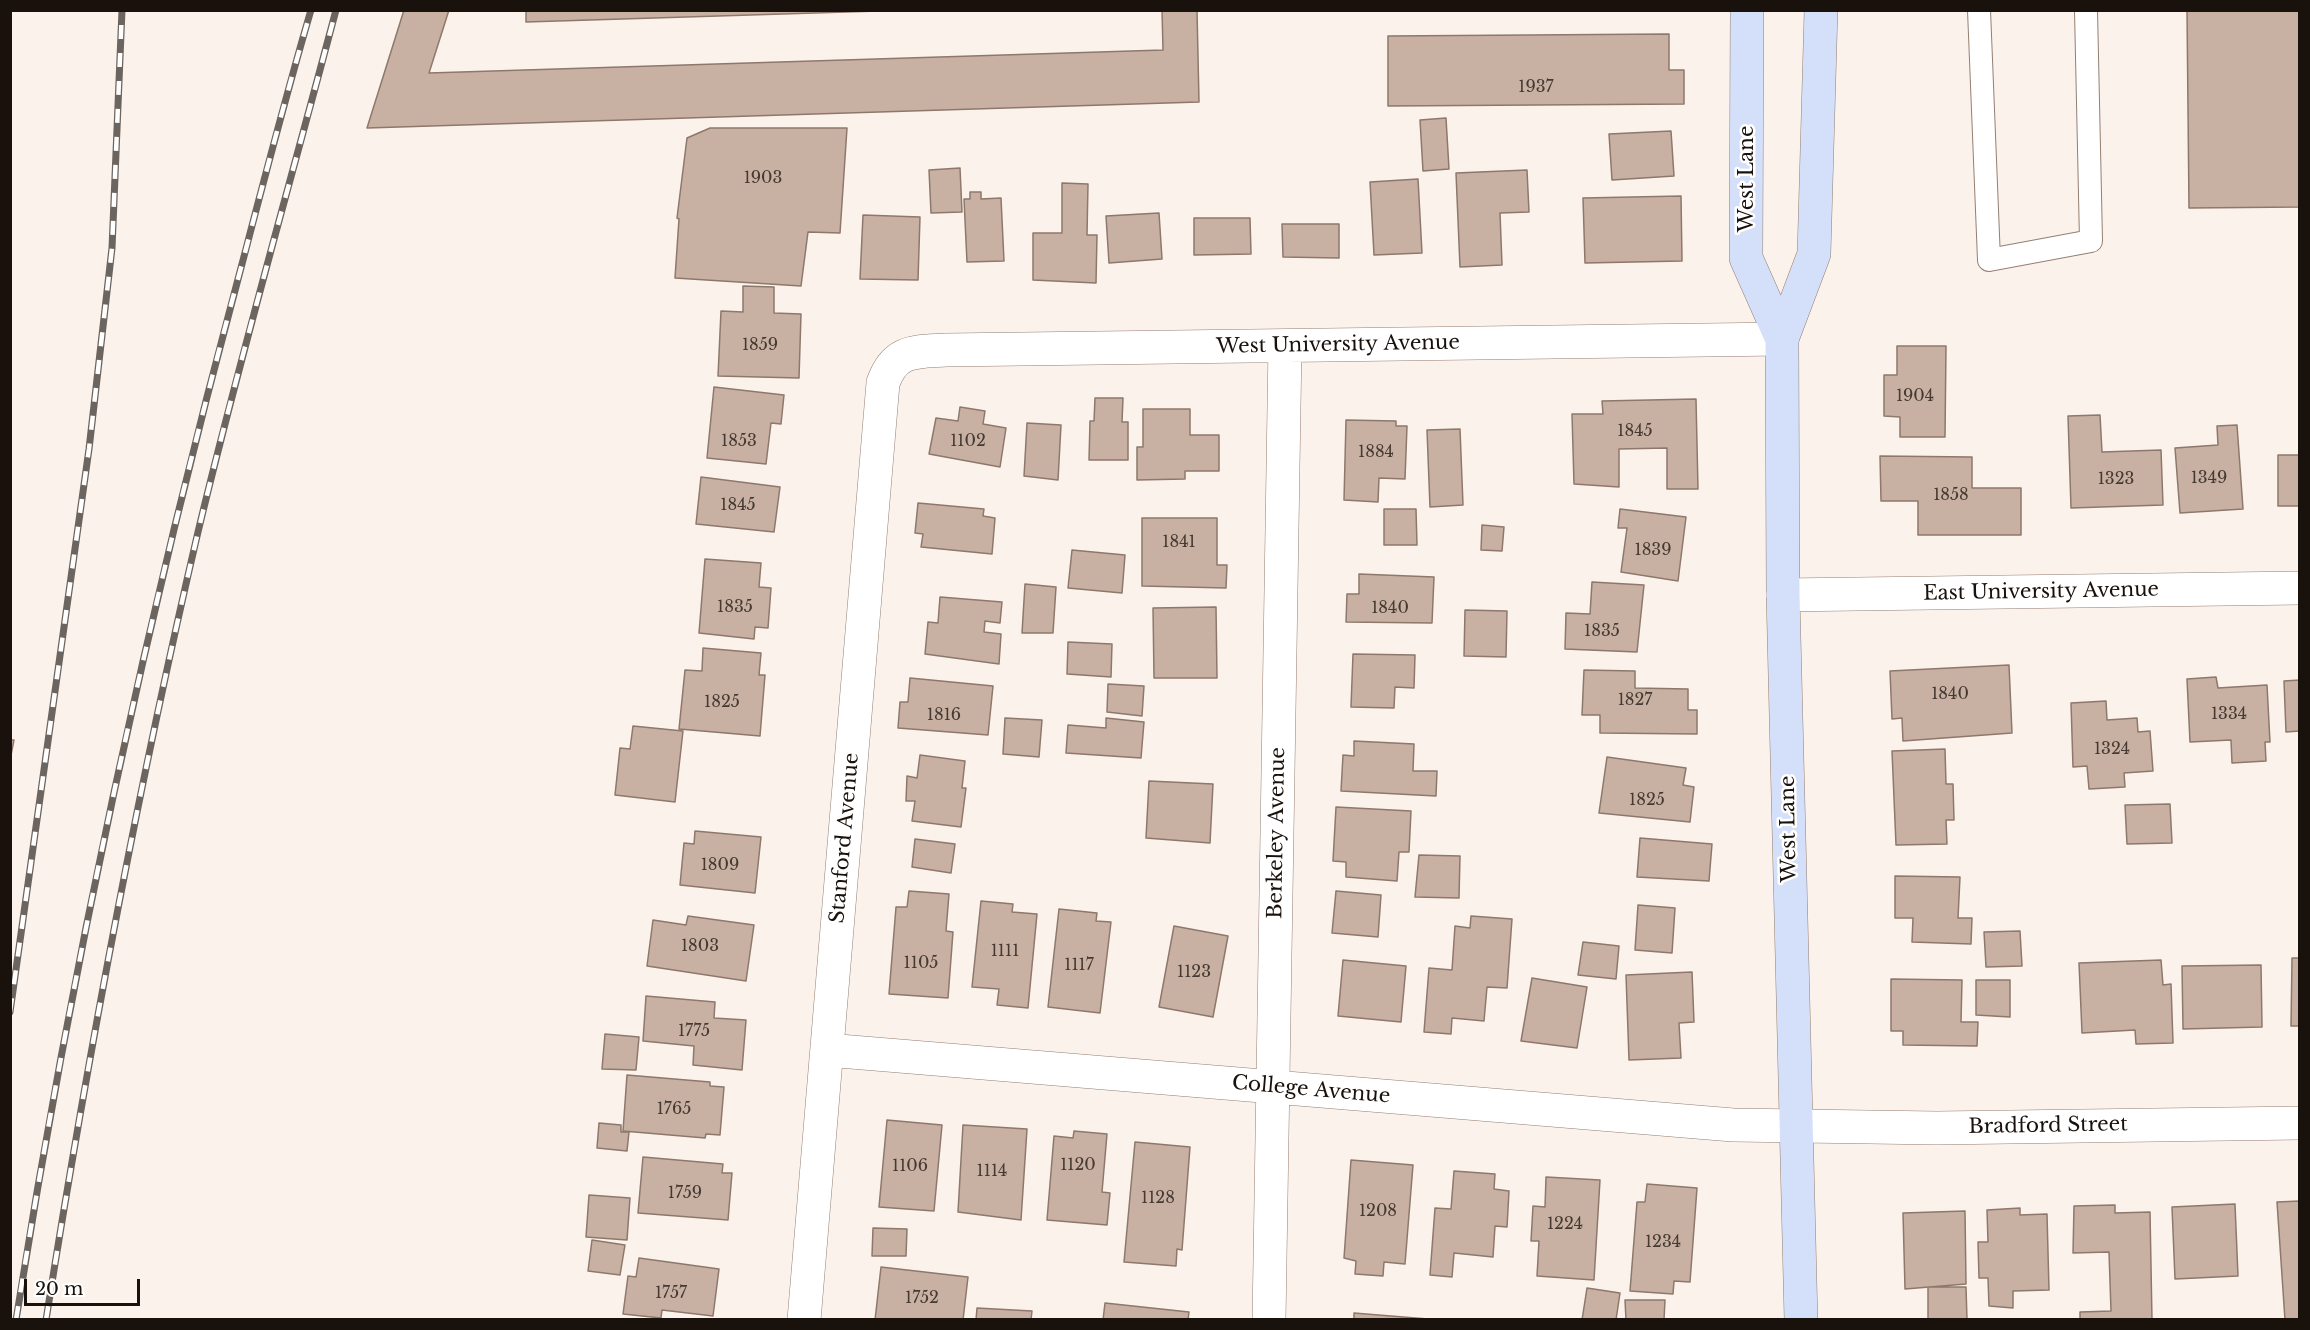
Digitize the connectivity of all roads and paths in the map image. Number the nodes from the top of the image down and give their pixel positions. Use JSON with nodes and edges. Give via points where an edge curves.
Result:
{"nodes":[{"id":1,"x":1747,"y":10,"type":"edge"},
{"id":2,"x":1821,"y":10,"type":"edge"},
{"id":3,"x":1979,"y":10,"type":"edge"},
{"id":4,"x":2086,"y":10,"type":"edge"},
{"id":5,"x":1782,"y":339,"type":"junction"},
{"id":6,"x":1285,"y":346,"type":"junction"},
{"id":7,"x":896,"y":361,"type":"joint"},
{"id":8,"x":2300,"y":588,"type":"edge"},
{"id":9,"x":1784,"y":596,"type":"junction"},
{"id":10,"x":827,"y":1050,"type":"junction"},
{"id":11,"x":1272,"y":1086,"type":"junction"},
{"id":12,"x":2300,"y":1123,"type":"edge"},
{"id":13,"x":1796,"y":1125,"type":"junction"},
{"id":14,"x":804,"y":1320,"type":"edge"},
{"id":15,"x":1269,"y":1320,"type":"edge"},
{"id":16,"x":1801,"y":1320,"type":"edge"}],
"edges":[{"from":1,"to":5,"type":"main road","name":"West Lane","via":[[1746,258]]},
{"from":2,"to":5,"type":"main road","name":"West Lane","via":[[1814,254]]},
{"from":3,"to":4,"type":"lane","via":[[1989,260],[2091,241]]},
{"from":5,"to":6,"type":"street","name":"West University Avenue"},
{"from":5,"to":9,"type":"main road","name":"West Lane"},
{"from":6,"to":7,"type":"street","name":"West University Avenue","via":[[946,350],[908,352]]},
{"from":6,"to":11,"type":"street","name":"Berkeley Avenue"},
{"from":7,"to":10,"type":"street","name":"Stanford Avenue","via":[[883,383]]},
{"from":8,"to":9,"type":"street","name":"East University Avenue"},
{"from":9,"to":13,"type":"main road","name":"West Lane"},
{"from":10,"to":11,"type":"street","name":"College Avenue"},
{"from":10,"to":14,"type":"street","name":"Stanford Avenue"},
{"from":11,"to":13,"type":"street","name":"College Avenue","via":[[1733,1125]]},
{"from":11,"to":15,"type":"street","name":"Berkeley Avenue"},
{"from":12,"to":13,"type":"street","name":"Bradford Street","via":[[1937,1128]]},
{"from":13,"to":16,"type":"main road","name":"West Lane"}]}
